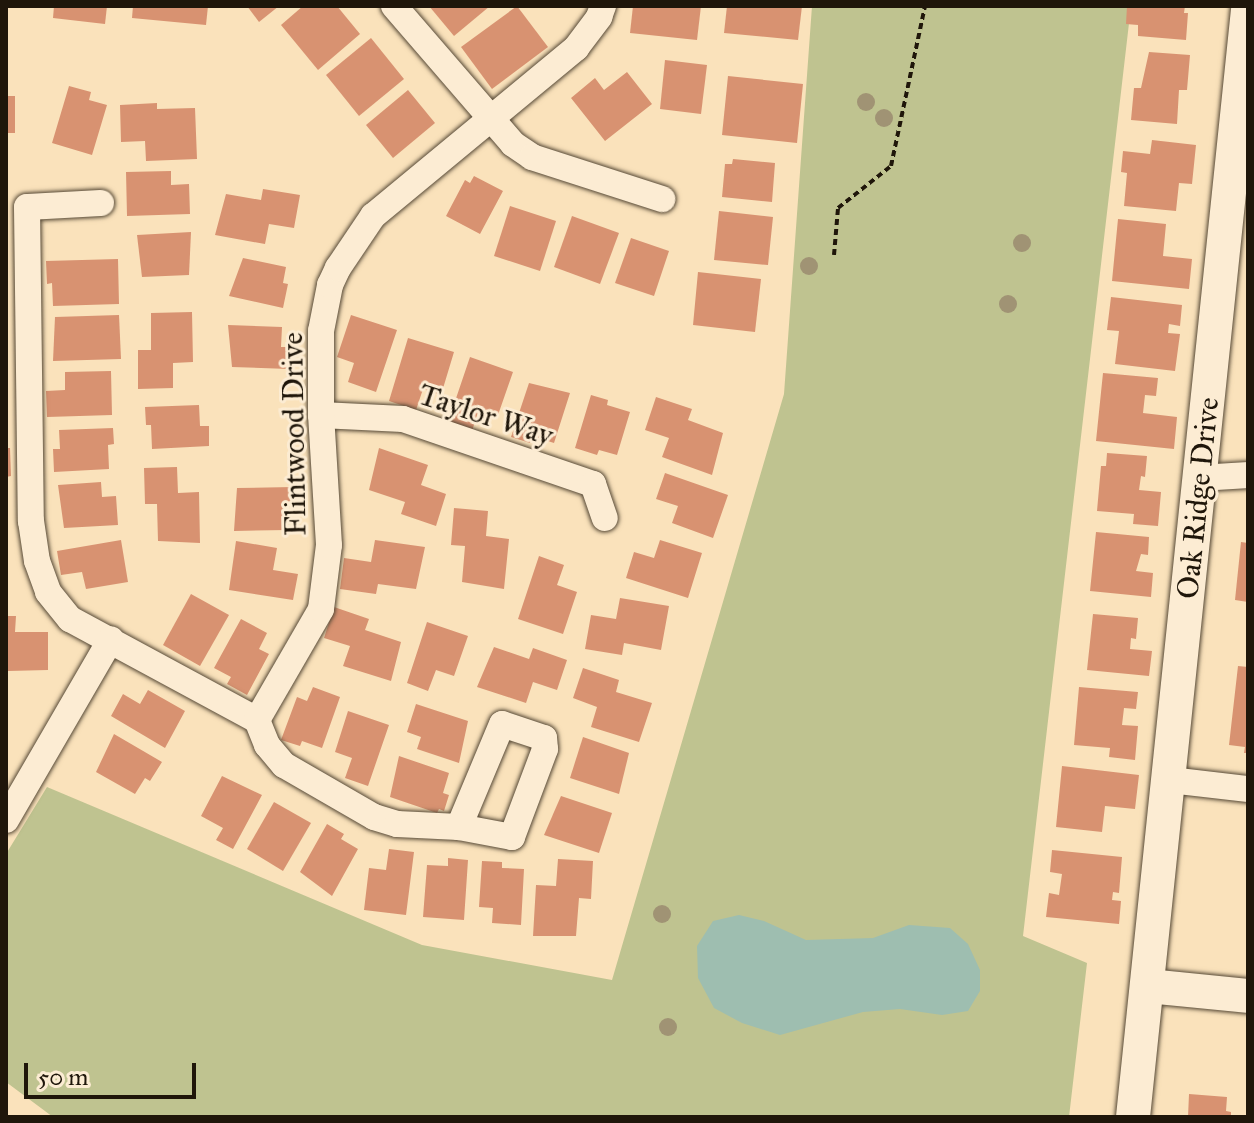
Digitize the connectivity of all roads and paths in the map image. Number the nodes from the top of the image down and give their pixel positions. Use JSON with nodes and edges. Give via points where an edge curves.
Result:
{"nodes":[{"id":1,"x":394,"y":6,"type":"edge"},
{"id":2,"x":603,"y":6,"type":"edge"},
{"id":3,"x":925,"y":6,"type":"edge"},
{"id":4,"x":1248,"y":10,"type":"edge"},
{"id":5,"x":491,"y":120,"type":"junction"},
{"id":6,"x":1240,"y":159,"type":"edge"},
{"id":7,"x":662,"y":199,"type":"dead end"},
{"id":8,"x":101,"y":203,"type":"dead end"},
{"id":9,"x":834,"y":255,"type":"dead end"},
{"id":10,"x":321,"y":415,"type":"junction"},
{"id":11,"x":1248,"y":475,"type":"edge"},
{"id":12,"x":1200,"y":478,"type":"junction"},
{"id":13,"x":605,"y":518,"type":"dead end"},
{"id":14,"x":111,"y":639,"type":"junction"},
{"id":15,"x":257,"y":720,"type":"junction"},
{"id":16,"x":1170,"y":780,"type":"junction"},
{"id":17,"x":1248,"y":789,"type":"edge"},
{"id":18,"x":6,"y":820,"type":"edge"},
{"id":19,"x":459,"y":827,"type":"dead end"},
{"id":20,"x":1148,"y":986,"type":"junction"},
{"id":21,"x":1248,"y":996,"type":"edge"},
{"id":22,"x":1133,"y":1117,"type":"edge"}],
"edges":[{"from":1,"to":5,"type":"street"},
{"from":2,"to":5,"type":"street","name":"Flintwood Drive","via":[[576,48]]},
{"from":3,"to":9,"type":"path","via":[[891,166],[838,208]]},
{"from":4,"to":6,"type":"street","name":"Oak Ridge Drive"},
{"from":5,"to":7,"type":"street","via":[[532,157]]},
{"from":5,"to":10,"type":"street","name":"Flintwood Drive","via":[[373,216],[338,268],[321,331]]},
{"from":6,"to":12,"type":"street","name":"Oak Ridge Drive"},
{"from":8,"to":14,"type":"street","via":[[27,207],[31,521],[48,592],[70,619]]},
{"from":10,"to":13,"type":"street","name":"Taylor Way","via":[[403,419],[593,484]]},
{"from":10,"to":15,"type":"street","name":"Flintwood Drive","via":[[329,545],[321,609]]},
{"from":11,"to":12,"type":"street"},
{"from":12,"to":16,"type":"street","name":"Oak Ridge Drive"},
{"from":14,"to":15,"type":"street"},
{"from":14,"to":18,"type":"street"},
{"from":15,"to":19,"type":"street","via":[[267,745],[284,765],[374,817],[397,824]]},
{"from":16,"to":17,"type":"street"},
{"from":16,"to":20,"type":"street","name":"Oak Ridge Drive"},
{"from":20,"to":21,"type":"street"},
{"from":20,"to":22,"type":"street","name":"Oak Ridge Drive"}]}
